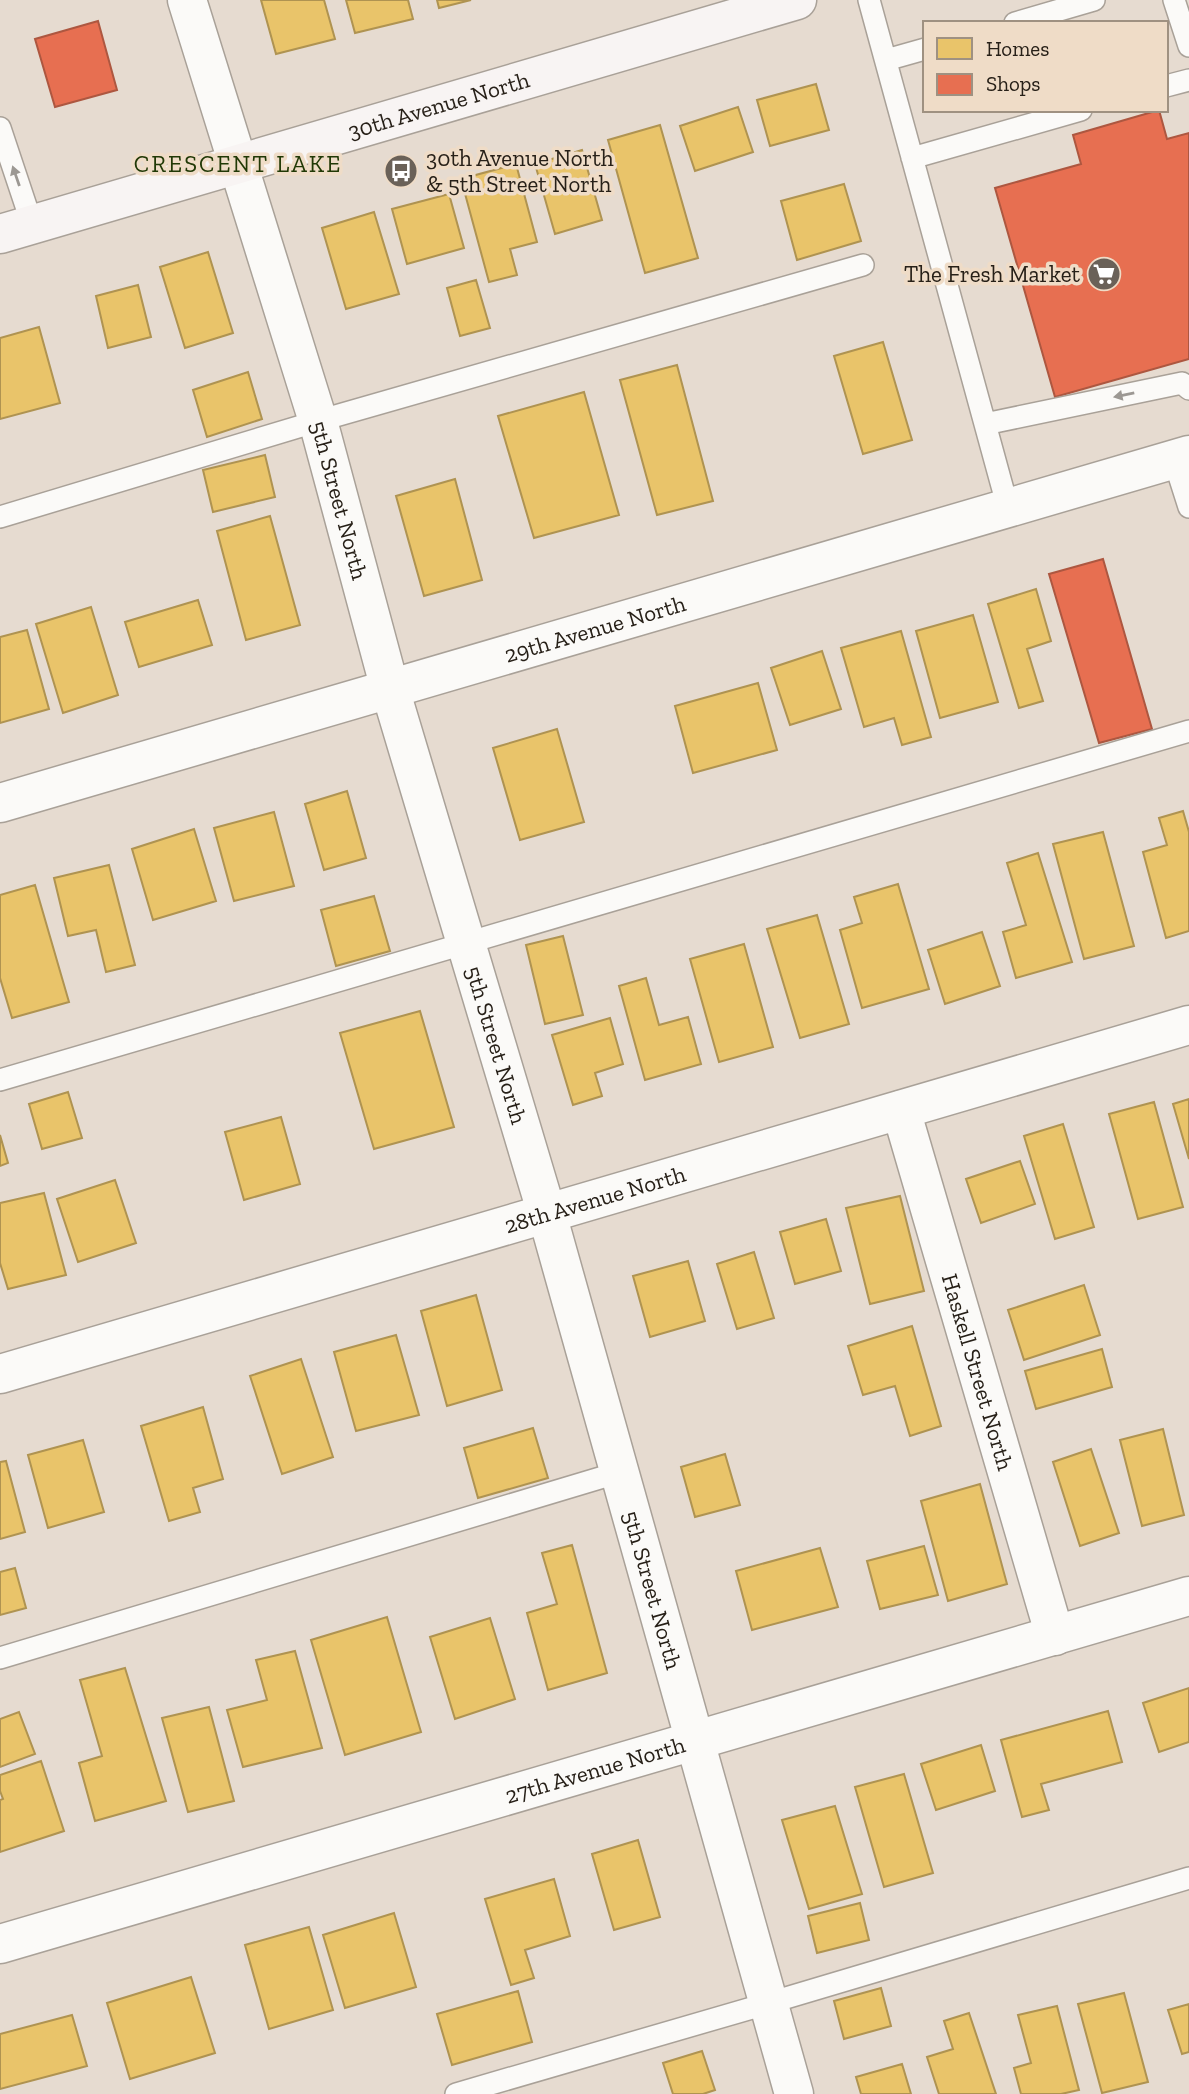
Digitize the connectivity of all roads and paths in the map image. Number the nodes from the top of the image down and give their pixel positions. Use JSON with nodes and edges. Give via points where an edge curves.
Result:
{"nodes":[{"id":1,"x":187,"y":0,"type":"edge"},
{"id":2,"x":797,"y":0,"type":"edge"},
{"id":3,"x":869,"y":0,"type":"edge"},
{"id":4,"x":1094,"y":0,"type":"edge"},
{"id":5,"x":1174,"y":0,"type":"edge"},
{"id":6,"x":1022,"y":21,"type":"edge"},
{"id":7,"x":1189,"y":46,"type":"edge"},
{"id":8,"x":923,"y":50,"type":"edge"},
{"id":9,"x":886,"y":60,"type":"junction"},
{"id":10,"x":1189,"y":80,"type":"edge"},
{"id":11,"x":1168,"y":85,"type":"edge"},
{"id":12,"x":1073,"y":112,"type":"edge"},
{"id":13,"x":0,"y":128,"type":"edge"},
{"id":14,"x":912,"y":158,"type":"junction"},
{"id":15,"x":238,"y":164,"type":"junction"},
{"id":16,"x":16,"y":229,"type":"edge"},
{"id":17,"x":863,"y":265,"type":"dead end"},
{"id":18,"x":1189,"y":389,"type":"edge"},
{"id":19,"x":318,"y":421,"type":"junction"},
{"id":20,"x":985,"y":424,"type":"junction"},
{"id":21,"x":1181,"y":457,"type":"edge"},
{"id":22,"x":1189,"y":507,"type":"edge"},
{"id":23,"x":1008,"y":509,"type":"junction"},
{"id":24,"x":0,"y":517,"type":"edge"},
{"id":25,"x":390,"y":689,"type":"junction"},
{"id":26,"x":1189,"y":731,"type":"edge"},
{"id":27,"x":0,"y":803,"type":"edge"},
{"id":28,"x":466,"y":943,"type":"junction"},
{"id":29,"x":1189,"y":1025,"type":"edge"},
{"id":30,"x":0,"y":1080,"type":"edge"},
{"id":31,"x":901,"y":1110,"type":"junction"},
{"id":32,"x":547,"y":1213,"type":"junction"},
{"id":33,"x":0,"y":1374,"type":"edge"},
{"id":34,"x":620,"y":1472,"type":"junction"},
{"id":35,"x":1189,"y":1596,"type":"edge"},
{"id":36,"x":1055,"y":1636,"type":"junction"},
{"id":37,"x":0,"y":1658,"type":"edge"},
{"id":38,"x":695,"y":1741,"type":"junction"},
{"id":39,"x":1189,"y":1878,"type":"edge"},
{"id":40,"x":0,"y":1944,"type":"edge"},
{"id":41,"x":769,"y":2003,"type":"junction"},
{"id":42,"x":456,"y":2094,"type":"edge"},
{"id":43,"x":794,"y":2094,"type":"edge"}],
"edges":[{"from":1,"to":15,"type":"street","name":"5th Street North"},
{"from":2,"to":15,"type":"street","name":"30th Avenue North"},
{"from":3,"to":9,"type":"lane"},
{"from":4,"to":6,"type":"lane"},
{"from":5,"to":7,"type":"lane"},
{"from":8,"to":9,"type":"lane"},
{"from":9,"to":14,"type":"lane"},
{"from":10,"to":11,"type":"lane"},
{"from":12,"to":14,"type":"lane"},
{"from":16,"to":13,"type":"lane","one_way":true},
{"from":14,"to":20,"type":"lane"},
{"from":15,"to":16,"type":"street","name":"30th Avenue North"},
{"from":15,"to":19,"type":"street","name":"5th Street North"},
{"from":17,"to":19,"type":"lane"},
{"from":18,"to":20,"type":"lane","one_way":true,"via":[[1182,383]]},
{"from":19,"to":24,"type":"lane"},
{"from":19,"to":25,"type":"street","name":"5th Street North"},
{"from":20,"to":23,"type":"lane"},
{"from":21,"to":22,"type":"lane"},
{"from":21,"to":23,"type":"street","name":"29th Avenue North"},
{"from":23,"to":25,"type":"street","name":"29th Avenue North"},
{"from":25,"to":27,"type":"street","name":"29th Avenue North"},
{"from":25,"to":28,"type":"street","name":"5th Street North"},
{"from":26,"to":28,"type":"lane"},
{"from":28,"to":30,"type":"lane"},
{"from":28,"to":32,"type":"street","name":"5th Street North"},
{"from":29,"to":31,"type":"street","name":"28th Avenue North"},
{"from":31,"to":32,"type":"street","name":"28th Avenue North"},
{"from":31,"to":36,"type":"street","name":"Haskell Street North"},
{"from":32,"to":33,"type":"street","name":"28th Avenue North"},
{"from":32,"to":34,"type":"street","name":"5th Street North"},
{"from":34,"to":37,"type":"lane"},
{"from":34,"to":38,"type":"street","name":"5th Street North"},
{"from":35,"to":36,"type":"street","name":"27th Avenue North"},
{"from":36,"to":38,"type":"street","name":"27th Avenue North"},
{"from":38,"to":40,"type":"street","name":"27th Avenue North"},
{"from":38,"to":41,"type":"street","name":"5th Street North"},
{"from":39,"to":41,"type":"lane"},
{"from":41,"to":42,"type":"lane"},
{"from":41,"to":43,"type":"street","name":"5th Street North"}]}
